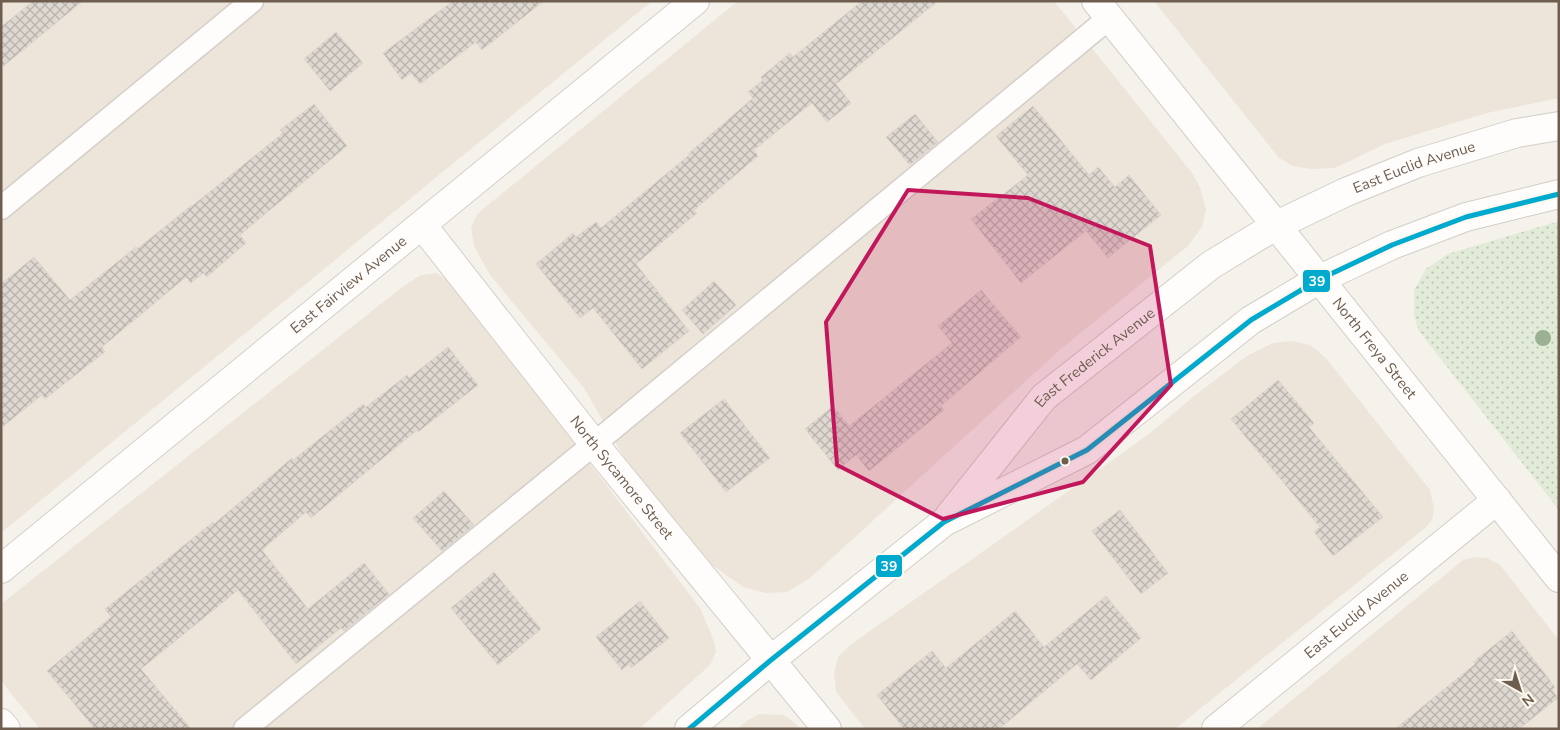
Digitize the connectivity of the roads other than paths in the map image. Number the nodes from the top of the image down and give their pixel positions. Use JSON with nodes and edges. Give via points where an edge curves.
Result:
{"nodes":[{"id":1,"x":252,"y":1,"type":"edge"},
{"id":2,"x":695,"y":1,"type":"edge"},
{"id":3,"x":1103,"y":10,"type":"edge"},
{"id":4,"x":1559,"y":126,"type":"edge"},
{"id":5,"x":1559,"y":194,"type":"edge"},
{"id":6,"x":1,"y":208,"type":"edge"},
{"id":7,"x":422,"y":225,"type":"junction"},
{"id":8,"x":1275,"y":226,"type":"junction"},
{"id":9,"x":1318,"y":280,"type":"junction"},
{"id":10,"x":594,"y":444,"type":"junction"},
{"id":11,"x":1497,"y":500,"type":"junction"},
{"id":12,"x":944,"y":522,"type":"junction"},
{"id":13,"x":1,"y":569,"type":"edge"},
{"id":14,"x":1559,"y":578,"type":"edge"},
{"id":15,"x":771,"y":660,"type":"junction"},
{"id":16,"x":1,"y":723,"type":"edge"},
{"id":17,"x":6,"y":729,"type":"edge"},
{"id":18,"x":245,"y":729,"type":"edge"},
{"id":19,"x":690,"y":729,"type":"edge"},
{"id":20,"x":827,"y":729,"type":"edge"},
{"id":21,"x":1216,"y":729,"type":"edge"}],
"edges":[{"from":1,"to":6,"type":"lane"},
{"from":2,"to":7,"type":"street","name":"East Fairview Avenue"},
{"from":3,"to":8,"type":"street","name":"North Freya Street"},
{"from":3,"to":10,"type":"lane"},
{"from":4,"to":8,"type":"street","name":"East Euclid Avenue","via":[[1517,133],[1418,163]]},
{"from":5,"to":9,"type":"street","via":[[1466,217],[1392,245]]},
{"from":7,"to":10,"type":"street","name":"North Sycamore Street"},
{"from":7,"to":13,"type":"street","name":"East Fairview Avenue"},
{"from":8,"to":9,"type":"street","name":"North Freya Street"},
{"from":8,"to":12,"type":"street","name":"East Frederick Avenue","via":[[1211,265],[1044,397]]},
{"from":9,"to":11,"type":"street","name":"North Freya Street"},
{"from":9,"to":12,"type":"street","name":"East Frederick Avenue","via":[[1251,320],[1088,450]]},
{"from":10,"to":15,"type":"street","name":"North Sycamore Street"},
{"from":10,"to":18,"type":"lane"},
{"from":11,"to":14,"type":"street","name":"North Freya Street"},
{"from":11,"to":21,"type":"street","name":"East Euclid Avenue"},
{"from":12,"to":15,"type":"street","name":"East Frederick Avenue"},
{"from":15,"to":19,"type":"street","name":"East Frederick Avenue"},
{"from":15,"to":20,"type":"street","name":"North Sycamore Street"},
{"from":16,"to":17,"type":"street"}]}
